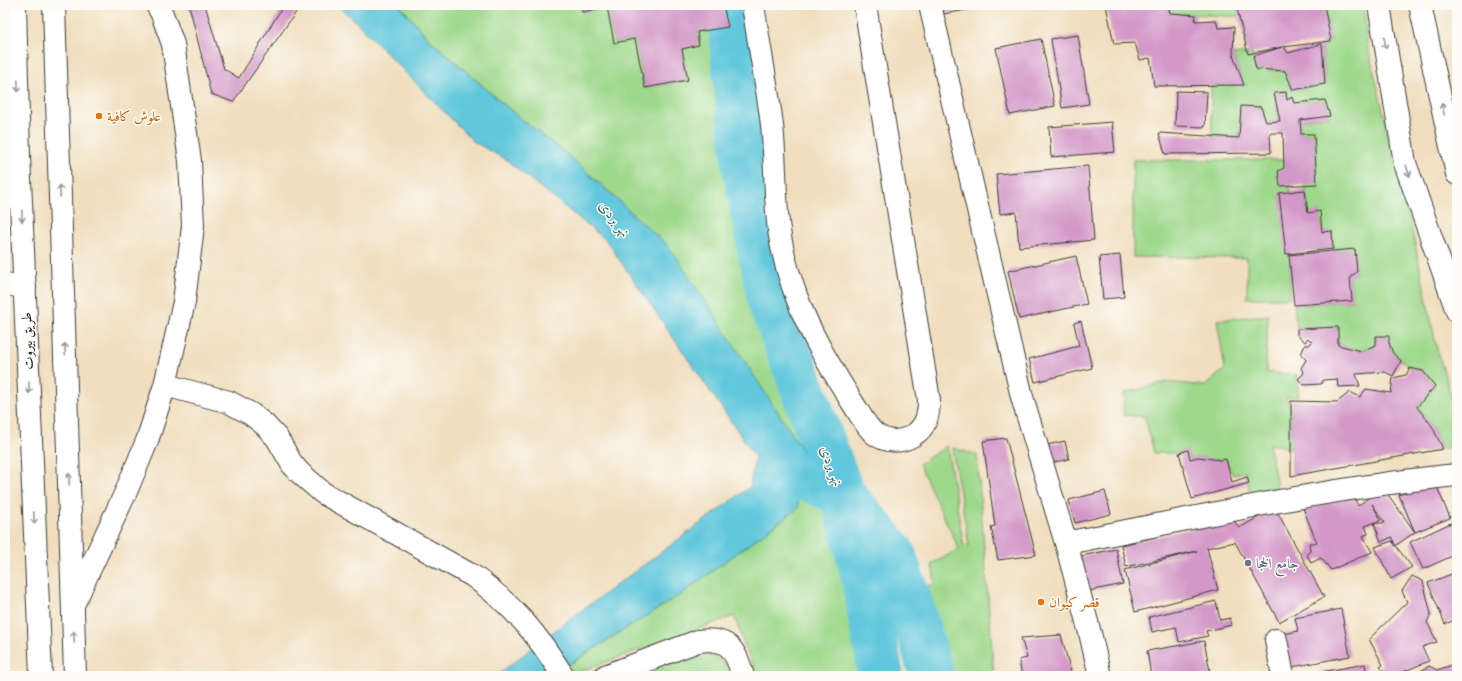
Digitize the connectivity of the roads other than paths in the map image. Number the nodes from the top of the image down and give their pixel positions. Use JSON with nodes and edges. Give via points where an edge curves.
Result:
{"nodes":[{"id":1,"x":15,"y":5,"type":"edge"},
{"id":2,"x":54,"y":5,"type":"edge"},
{"id":3,"x":157,"y":5,"type":"edge"},
{"id":4,"x":753,"y":5,"type":"edge"},
{"id":5,"x":864,"y":5,"type":"edge"},
{"id":6,"x":930,"y":5,"type":"edge"},
{"id":7,"x":1379,"y":5,"type":"edge"},
{"id":8,"x":1420,"y":5,"type":"edge"},
{"id":9,"x":1457,"y":174,"type":"edge"},
{"id":10,"x":15,"y":285,"type":"edge"},
{"id":11,"x":1457,"y":311,"type":"edge"},
{"id":12,"x":165,"y":385,"type":"junction"},
{"id":13,"x":1457,"y":475,"type":"edge"},
{"id":14,"x":1066,"y":543,"type":"junction"},
{"id":15,"x":73,"y":605,"type":"junction"},
{"id":16,"x":1276,"y":640,"type":"dead end"},
{"id":17,"x":41,"y":676,"type":"edge"},
{"id":18,"x":75,"y":676,"type":"edge"},
{"id":19,"x":563,"y":676,"type":"edge"},
{"id":20,"x":605,"y":676,"type":"edge"},
{"id":21,"x":743,"y":676,"type":"edge"},
{"id":22,"x":1100,"y":676,"type":"edge"},
{"id":23,"x":1283,"y":676,"type":"edge"}],
"edges":[{"from":1,"to":10,"type":"street","name":"طريق بيروت","one_way":true},
{"from":15,"to":2,"type":"street","one_way":true},
{"from":3,"to":12,"type":"street","via":[[173,44],[190,161],[193,226],[184,302]]},
{"from":4,"to":5,"type":"street","via":[[772,124],[777,214],[784,256],[797,298],[834,374],[866,424],[884,439],[896,441],[908,439],[918,432],[929,412],[929,400]]},
{"from":6,"to":14,"type":"street","via":[[1022,397]]},
{"from":7,"to":11,"type":"street","one_way":true,"via":[[1405,164]]},
{"from":9,"to":8,"type":"street","one_way":true},
{"from":10,"to":17,"type":"street","name":"طريق بيروت","one_way":true},
{"from":12,"to":15,"type":"street","via":[[147,441],[125,494]]},
{"from":12,"to":19,"type":"street","via":[[229,402],[251,414],[277,438],[300,473],[323,493],[473,576],[494,591],[529,627]]},
{"from":13,"to":14,"type":"street","via":[[1331,492]]},
{"from":14,"to":22,"type":"street"},
{"from":18,"to":15,"type":"street","one_way":true},
{"from":16,"to":23,"type":"street"},
{"from":20,"to":21,"type":"street","via":[[698,641],[712,639],[725,643],[734,652]]}]}
